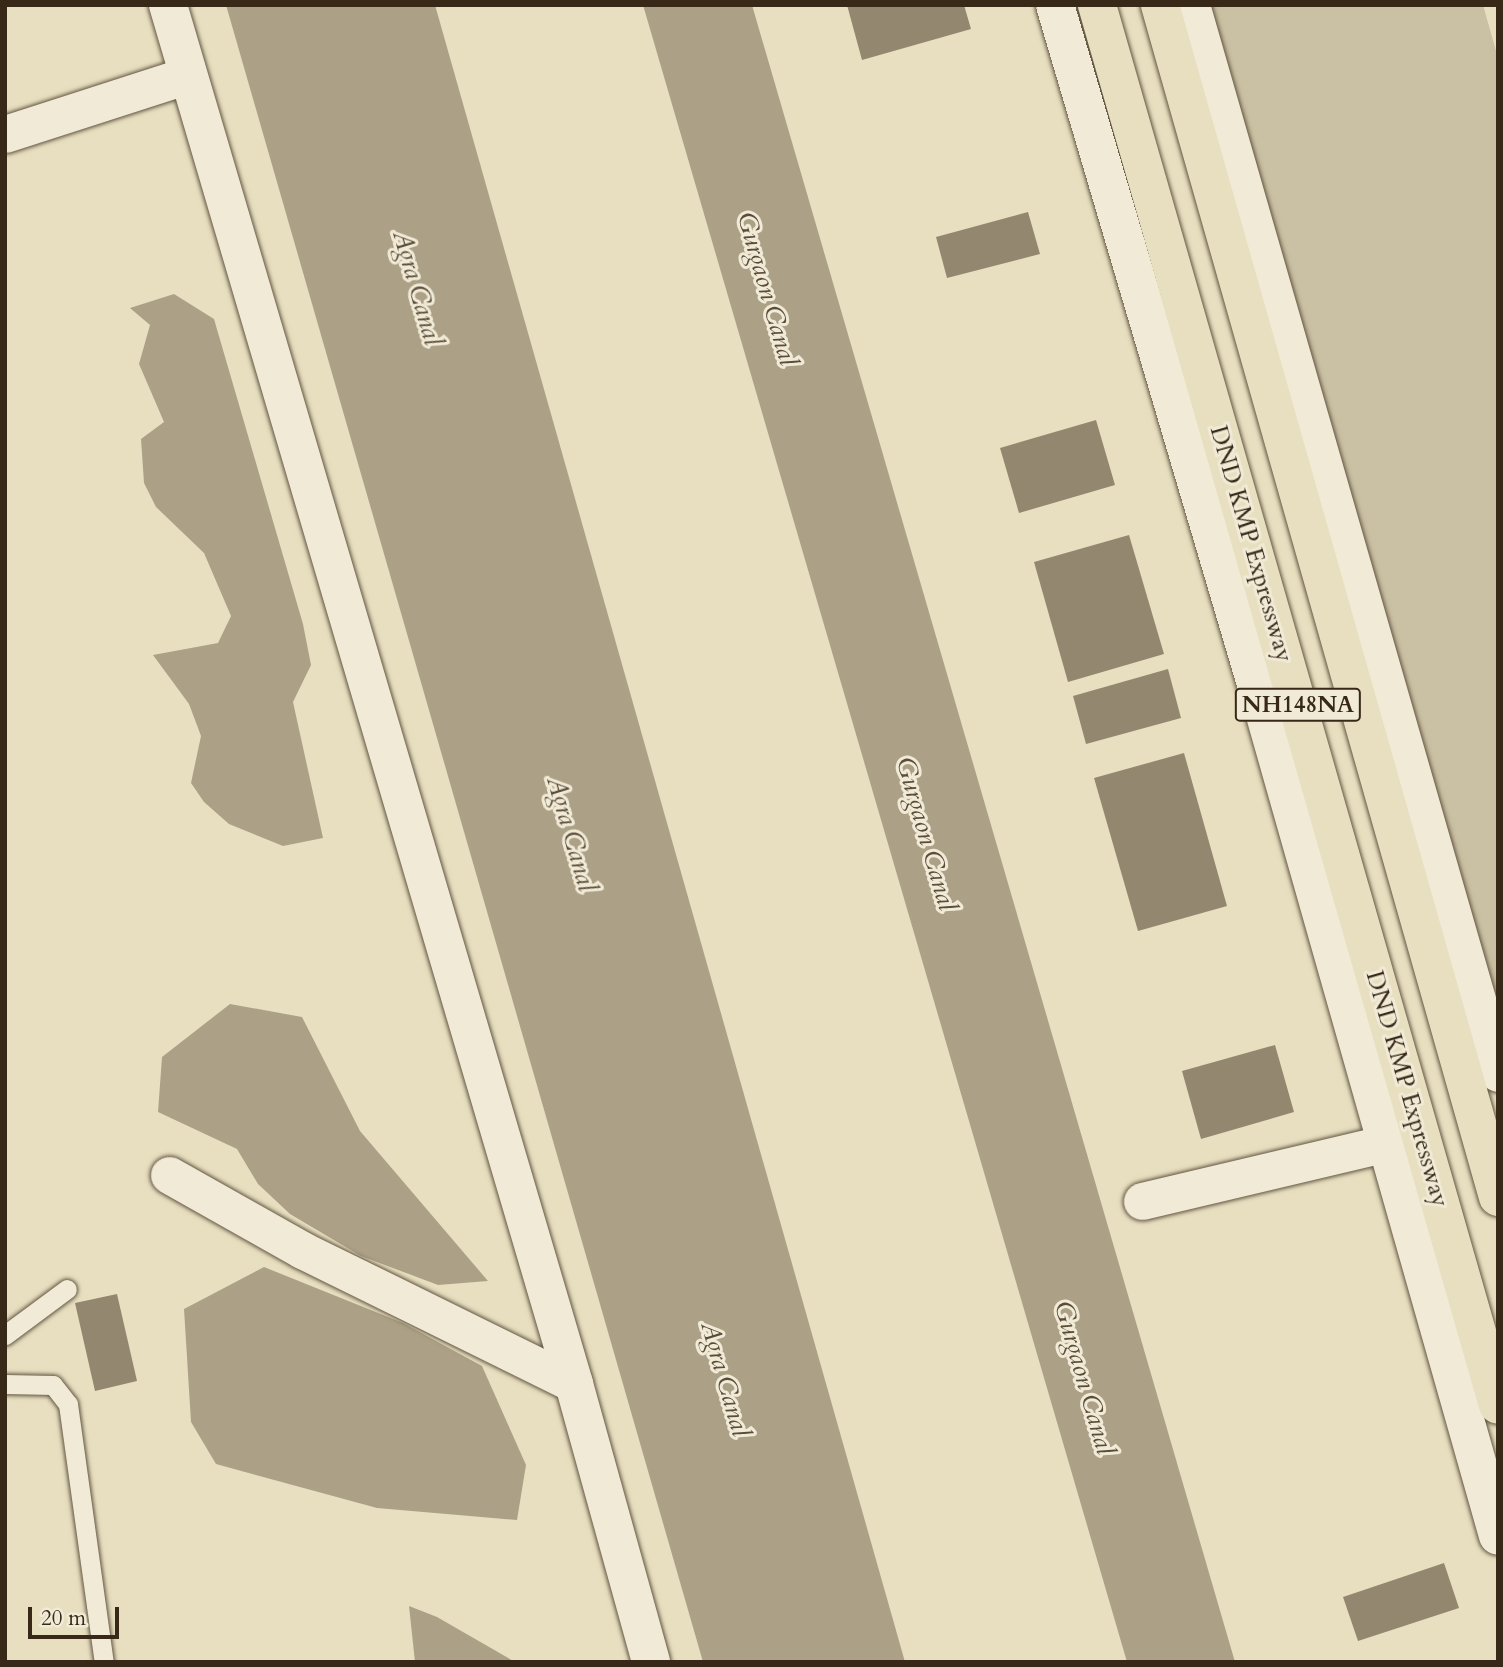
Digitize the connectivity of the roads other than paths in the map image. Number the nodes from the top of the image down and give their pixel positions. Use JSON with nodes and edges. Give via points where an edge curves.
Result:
{"nodes":[{"id":1,"x":168,"y":5,"type":"edge"},
{"id":2,"x":1055,"y":5,"type":"edge"},
{"id":3,"x":1097,"y":5,"type":"edge"},
{"id":4,"x":1160,"y":5,"type":"edge"},
{"id":5,"x":1191,"y":5,"type":"edge"},
{"id":6,"x":188,"y":75,"type":"junction"},
{"id":7,"x":5,"y":134,"type":"edge"},
{"id":8,"x":1498,"y":1073,"type":"edge"},
{"id":9,"x":1388,"y":1143,"type":"junction"},
{"id":10,"x":169,"y":1175,"type":"dead end"},
{"id":11,"x":1498,"y":1197,"type":"edge"},
{"id":12,"x":1142,"y":1201,"type":"dead end"},
{"id":13,"x":67,"y":1289,"type":"dead end"},
{"id":14,"x":5,"y":1335,"type":"edge"},
{"id":15,"x":5,"y":1383,"type":"edge"},
{"id":16,"x":574,"y":1384,"type":"junction"},
{"id":17,"x":1498,"y":1405,"type":"edge"},
{"id":18,"x":1498,"y":1536,"type":"edge"},
{"id":19,"x":104,"y":1662,"type":"edge"},
{"id":20,"x":650,"y":1662,"type":"edge"}],
"edges":[{"from":1,"to":6,"type":"street"},
{"from":2,"to":9,"type":"street"},
{"from":3,"to":17,"type":"highway","name":"DND KMP Expressway","number":"NH148NA"},
{"from":4,"to":11,"type":"highway","number":"NH148NA"},
{"from":5,"to":8,"type":"street"},
{"from":6,"to":7,"type":"street"},
{"from":6,"to":16,"type":"street"},
{"from":9,"to":12,"type":"street"},
{"from":9,"to":18,"type":"street"},
{"from":10,"to":16,"type":"street","via":[[302,1250]]},
{"from":13,"to":14,"type":"lane"},
{"from":15,"to":19,"type":"lane","via":[[53,1385],[68,1404]]},
{"from":16,"to":20,"type":"street"}]}
